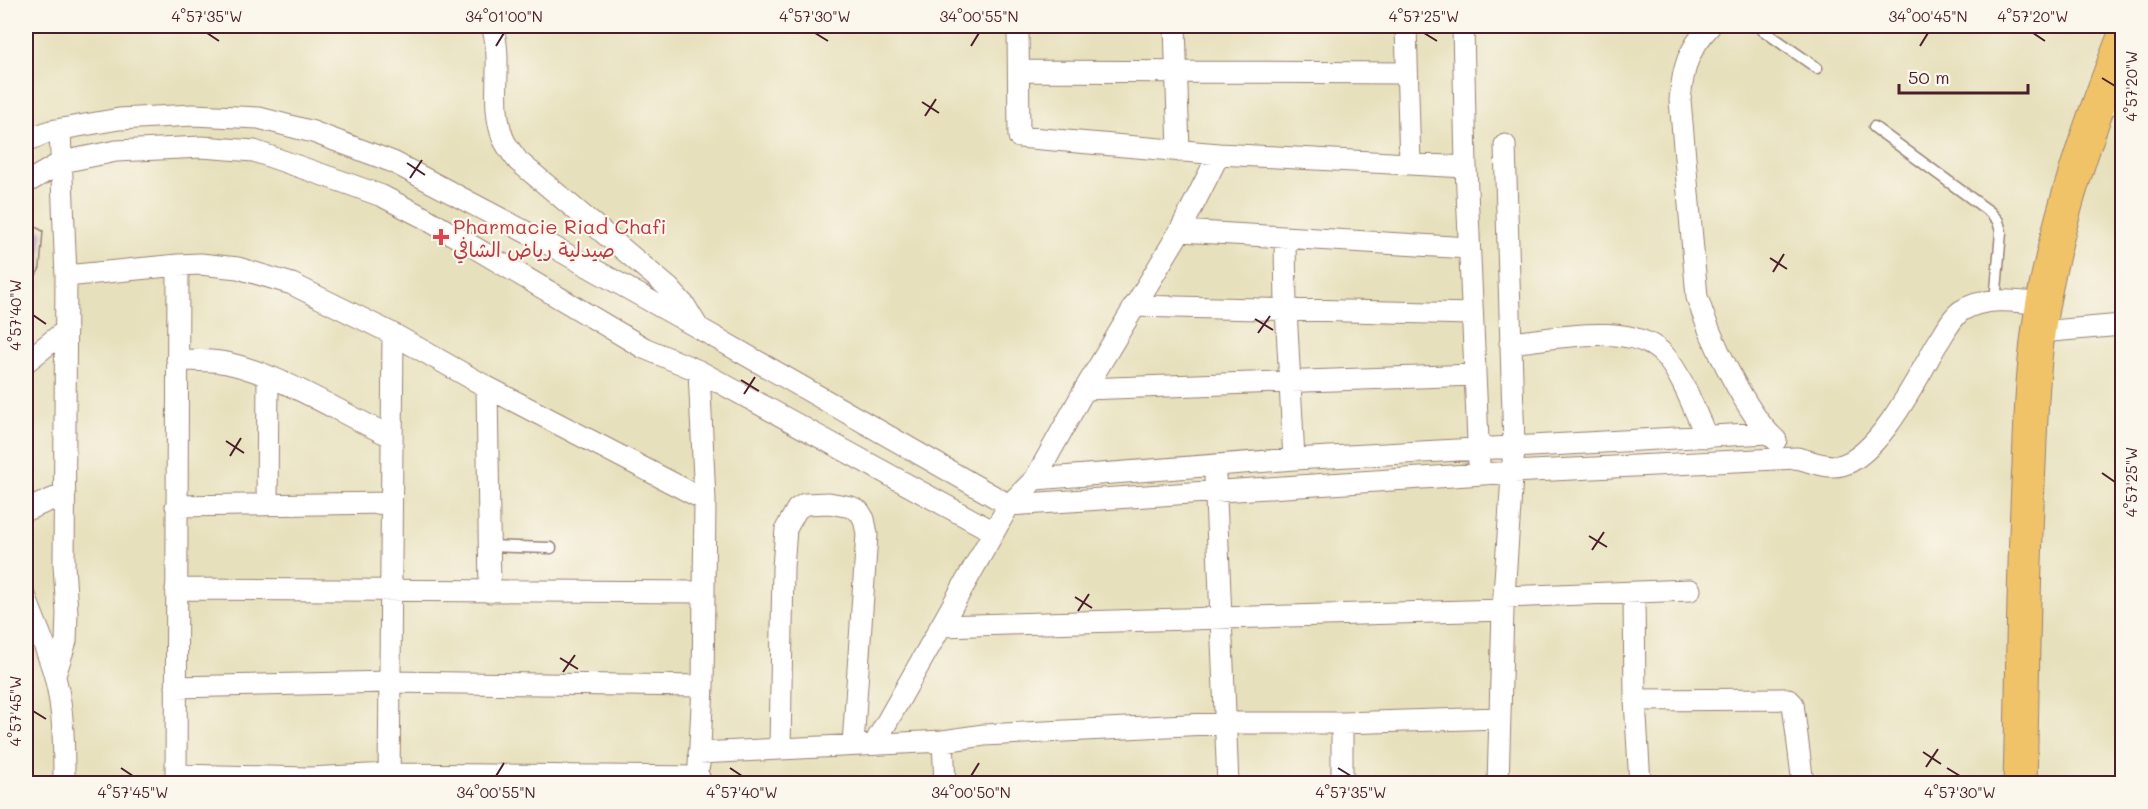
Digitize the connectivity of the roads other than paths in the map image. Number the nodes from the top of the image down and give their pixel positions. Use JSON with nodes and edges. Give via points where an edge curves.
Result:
{"nodes":[{"id":1,"x":492,"y":26,"type":"edge"},
{"id":2,"x":1018,"y":26,"type":"edge"},
{"id":3,"x":1175,"y":26,"type":"edge"},
{"id":4,"x":1406,"y":26,"type":"edge"},
{"id":5,"x":1463,"y":26,"type":"edge"},
{"id":6,"x":1710,"y":26,"type":"edge"},
{"id":7,"x":1758,"y":26,"type":"edge"},
{"id":8,"x":2122,"y":42,"type":"edge"},
{"id":9,"x":1817,"y":68,"type":"dead end"},
{"id":10,"x":1019,"y":71,"type":"junction"},
{"id":11,"x":1177,"y":72,"type":"junction"},
{"id":12,"x":1407,"y":73,"type":"junction"},
{"id":13,"x":2110,"y":109,"type":"edge"},
{"id":14,"x":1874,"y":127,"type":"dead end"},
{"id":15,"x":60,"y":130,"type":"junction"},
{"id":16,"x":26,"y":141,"type":"edge"},
{"id":17,"x":1505,"y":145,"type":"dead end"},
{"id":18,"x":1179,"y":151,"type":"junction"},
{"id":19,"x":1220,"y":154,"type":"junction"},
{"id":20,"x":62,"y":162,"type":"junction"},
{"id":21,"x":1410,"y":164,"type":"junction"},
{"id":22,"x":1466,"y":167,"type":"junction"},
{"id":23,"x":26,"y":183,"type":"edge"},
{"id":24,"x":1180,"y":231,"type":"junction"},
{"id":25,"x":1285,"y":238,"type":"junction"},
{"id":26,"x":1469,"y":248,"type":"junction"},
{"id":27,"x":178,"y":265,"type":"junction"},
{"id":28,"x":66,"y":276,"type":"junction"},
{"id":29,"x":1995,"y":302,"type":"junction"},
{"id":30,"x":1134,"y":306,"type":"junction"},
{"id":31,"x":1286,"y":309,"type":"junction"},
{"id":32,"x":1472,"y":314,"type":"junction"},
{"id":33,"x":2041,"y":318,"type":"junction"},
{"id":34,"x":2122,"y":325,"type":"edge"},
{"id":35,"x":697,"y":327,"type":"junction"},
{"id":36,"x":66,"y":330,"type":"junction"},
{"id":37,"x":393,"y":334,"type":"junction"},
{"id":38,"x":1510,"y":343,"type":"junction"},
{"id":39,"x":177,"y":360,"type":"junction"},
{"id":40,"x":26,"y":362,"type":"edge"},
{"id":41,"x":699,"y":371,"type":"junction"},
{"id":42,"x":1475,"y":375,"type":"junction"},
{"id":43,"x":268,"y":376,"type":"junction"},
{"id":44,"x":1291,"y":383,"type":"junction"},
{"id":45,"x":487,"y":387,"type":"junction"},
{"id":46,"x":1085,"y":389,"type":"junction"},
{"id":47,"x":1767,"y":433,"type":"junction"},
{"id":48,"x":391,"y":436,"type":"junction"},
{"id":49,"x":1707,"y":437,"type":"junction"},
{"id":50,"x":1514,"y":447,"type":"junction"},
{"id":51,"x":1479,"y":449,"type":"junction"},
{"id":52,"x":1797,"y":458,"type":"junction"},
{"id":53,"x":1294,"y":459,"type":"junction"},
{"id":54,"x":1214,"y":465,"type":"junction"},
{"id":55,"x":1513,"y":471,"type":"junction"},
{"id":56,"x":1479,"y":474,"type":"junction"},
{"id":57,"x":1035,"y":479,"type":"junction"},
{"id":58,"x":1216,"y":490,"type":"junction"},
{"id":59,"x":65,"y":494,"type":"junction"},
{"id":60,"x":705,"y":500,"type":"junction"},
{"id":61,"x":391,"y":503,"type":"junction"},
{"id":62,"x":267,"y":504,"type":"junction"},
{"id":63,"x":1009,"y":505,"type":"junction"},
{"id":64,"x":176,"y":506,"type":"junction"},
{"id":65,"x":26,"y":510,"type":"edge"},
{"id":66,"x":994,"y":532,"type":"junction"},
{"id":67,"x":489,"y":546,"type":"junction"},
{"id":68,"x":551,"y":548,"type":"dead end"},
{"id":69,"x":176,"y":589,"type":"junction"},
{"id":70,"x":1690,"y":590,"type":"dead end"},
{"id":71,"x":391,"y":591,"type":"junction"},
{"id":72,"x":490,"y":592,"type":"junction"},
{"id":73,"x":704,"y":592,"type":"junction"},
{"id":74,"x":1634,"y":593,"type":"junction"},
{"id":75,"x":26,"y":598,"type":"edge"},
{"id":76,"x":1504,"y":604,"type":"junction"},
{"id":77,"x":1220,"y":617,"type":"junction"},
{"id":78,"x":941,"y":626,"type":"junction"},
{"id":79,"x":55,"y":675,"type":"junction"},
{"id":80,"x":389,"y":682,"type":"junction"},
{"id":81,"x":703,"y":686,"type":"junction"},
{"id":82,"x":176,"y":687,"type":"junction"},
{"id":83,"x":1635,"y":700,"type":"junction"},
{"id":84,"x":1499,"y":718,"type":"junction"},
{"id":85,"x":1227,"y":723,"type":"junction"},
{"id":86,"x":1342,"y":723,"type":"junction"},
{"id":87,"x":943,"y":741,"type":"junction"},
{"id":88,"x":864,"y":744,"type":"junction"},
{"id":89,"x":780,"y":749,"type":"junction"},
{"id":90,"x":699,"y":753,"type":"junction"},
{"id":91,"x":176,"y":779,"type":"edge"},
{"id":92,"x":389,"y":779,"type":"edge"},
{"id":93,"x":699,"y":780,"type":"edge"},
{"id":94,"x":64,"y":783,"type":"edge"},
{"id":95,"x":945,"y":783,"type":"edge"},
{"id":96,"x":1228,"y":783,"type":"edge"},
{"id":97,"x":1342,"y":783,"type":"edge"},
{"id":98,"x":1498,"y":783,"type":"edge"},
{"id":99,"x":1640,"y":783,"type":"edge"},
{"id":100,"x":1803,"y":783,"type":"edge"},
{"id":101,"x":2020,"y":783,"type":"edge"}],
"edges":[{"from":1,"to":35,"type":"street","via":[[497,118],[503,141],[518,161],[669,288]]},
{"from":2,"to":10,"type":"street"},
{"from":3,"to":11,"type":"street"},
{"from":4,"to":12,"type":"street"},
{"from":5,"to":22,"type":"street"},
{"from":6,"to":47,"type":"street","via":[[1687,59],[1680,100],[1697,297],[1705,323],[1730,372]]},
{"from":7,"to":9,"type":"lane"},
{"from":8,"to":13,"type":"main road"},
{"from":10,"to":11,"type":"street"},
{"from":10,"to":18,"type":"street","via":[[1019,137]]},
{"from":11,"to":12,"type":"street"},
{"from":11,"to":18,"type":"street"},
{"from":12,"to":21,"type":"street"},
{"from":13,"to":33,"type":"main road","via":[[2084,144]]},
{"from":14,"to":29,"type":"lane","via":[[1998,221],[2001,232]]},
{"from":15,"to":16,"type":"street"},
{"from":15,"to":20,"type":"street"},
{"from":15,"to":35,"type":"street","via":[[119,119],[193,115],[259,118],[314,132],[393,162]]},
{"from":17,"to":38,"type":"street"},
{"from":18,"to":19,"type":"street"},
{"from":19,"to":21,"type":"street"},
{"from":19,"to":24,"type":"street"},
{"from":20,"to":23,"type":"street"},
{"from":20,"to":28,"type":"street"},
{"from":20,"to":41,"type":"street","via":[[116,151],[202,147],[254,151],[382,196],[483,251],[644,348]]},
{"from":21,"to":22,"type":"street"},
{"from":22,"to":26,"type":"street"},
{"from":24,"to":25,"type":"street"},
{"from":24,"to":30,"type":"street"},
{"from":25,"to":26,"type":"street"},
{"from":25,"to":31,"type":"street"},
{"from":26,"to":32,"type":"street"},
{"from":27,"to":28,"type":"street"},
{"from":27,"to":37,"type":"street","via":[[238,268],[284,281]]},
{"from":27,"to":39,"type":"street"},
{"from":28,"to":36,"type":"street"},
{"from":29,"to":33,"type":"street","via":[[2014,301]]},
{"from":29,"to":52,"type":"street","via":[[1960,312],[1890,423],[1864,454],[1841,466]]},
{"from":30,"to":31,"type":"street"},
{"from":30,"to":46,"type":"street"},
{"from":31,"to":32,"type":"street"},
{"from":31,"to":44,"type":"street"},
{"from":32,"to":42,"type":"street"},
{"from":33,"to":34,"type":"street"},
{"from":33,"to":101,"type":"main road","via":[[2026,509]]},
{"from":35,"to":63,"type":"street"},
{"from":36,"to":40,"type":"street"},
{"from":36,"to":59,"type":"street"},
{"from":37,"to":45,"type":"street"},
{"from":37,"to":48,"type":"street"},
{"from":38,"to":49,"type":"street","via":[[1600,334],[1642,339],[1664,355]]},
{"from":38,"to":50,"type":"street"},
{"from":39,"to":43,"type":"street","via":[[218,362]]},
{"from":39,"to":64,"type":"street"},
{"from":41,"to":60,"type":"street"},
{"from":41,"to":66,"type":"street"},
{"from":42,"to":44,"type":"street"},
{"from":42,"to":51,"type":"street"},
{"from":43,"to":48,"type":"street"},
{"from":43,"to":62,"type":"street"},
{"from":44,"to":46,"type":"street"},
{"from":44,"to":53,"type":"street"},
{"from":45,"to":60,"type":"street"},
{"from":45,"to":67,"type":"street"},
{"from":46,"to":57,"type":"street"},
{"from":47,"to":49,"type":"street"},
{"from":47,"to":52,"type":"street"},
{"from":48,"to":61,"type":"street"},
{"from":49,"to":50,"type":"street"},
{"from":50,"to":51,"type":"street"},
{"from":50,"to":55,"type":"street"},
{"from":51,"to":53,"type":"street"},
{"from":51,"to":56,"type":"street"},
{"from":52,"to":55,"type":"street"},
{"from":53,"to":54,"type":"street"},
{"from":54,"to":57,"type":"street"},
{"from":54,"to":58,"type":"street"},
{"from":55,"to":56,"type":"street"},
{"from":55,"to":76,"type":"street"},
{"from":56,"to":58,"type":"street"},
{"from":57,"to":63,"type":"street"},
{"from":58,"to":63,"type":"street"},
{"from":58,"to":77,"type":"street"},
{"from":59,"to":65,"type":"street"},
{"from":59,"to":79,"type":"street","via":[[66,642]]},
{"from":60,"to":73,"type":"street"},
{"from":61,"to":62,"type":"street"},
{"from":61,"to":71,"type":"street"},
{"from":62,"to":64,"type":"street"},
{"from":63,"to":66,"type":"street"},
{"from":64,"to":69,"type":"street"},
{"from":66,"to":78,"type":"street"},
{"from":67,"to":68,"type":"lane"},
{"from":67,"to":72,"type":"street"},
{"from":69,"to":71,"type":"street"},
{"from":69,"to":82,"type":"street"},
{"from":70,"to":74,"type":"street"},
{"from":71,"to":72,"type":"street"},
{"from":71,"to":80,"type":"street"},
{"from":72,"to":73,"type":"street"},
{"from":73,"to":81,"type":"street"},
{"from":74,"to":76,"type":"street"},
{"from":74,"to":83,"type":"street"},
{"from":75,"to":79,"type":"street"},
{"from":76,"to":77,"type":"street"},
{"from":76,"to":84,"type":"street"},
{"from":77,"to":78,"type":"street"},
{"from":77,"to":85,"type":"street"},
{"from":78,"to":88,"type":"street"},
{"from":79,"to":94,"type":"street","via":[[62,722]]},
{"from":80,"to":81,"type":"street"},
{"from":80,"to":82,"type":"street"},
{"from":80,"to":92,"type":"street"},
{"from":81,"to":90,"type":"street"},
{"from":82,"to":91,"type":"street"},
{"from":83,"to":99,"type":"street"},
{"from":83,"to":100,"type":"street","via":[[1788,699],[1792,704]]},
{"from":84,"to":86,"type":"street"},
{"from":84,"to":98,"type":"street"},
{"from":85,"to":86,"type":"street"},
{"from":85,"to":87,"type":"street","via":[[984,735]]},
{"from":85,"to":96,"type":"street"},
{"from":86,"to":97,"type":"street"},
{"from":87,"to":88,"type":"street"},
{"from":87,"to":95,"type":"street"},
{"from":88,"to":89,"type":"street"},
{"from":88,"to":89,"type":"street","via":[[867,534],[859,512],[851,507],[819,503],[797,509],[786,529]]},
{"from":89,"to":90,"type":"street"},
{"from":90,"to":93,"type":"street"},
{"from":91,"to":92,"type":"street"},
{"from":92,"to":93,"type":"street"}]}
